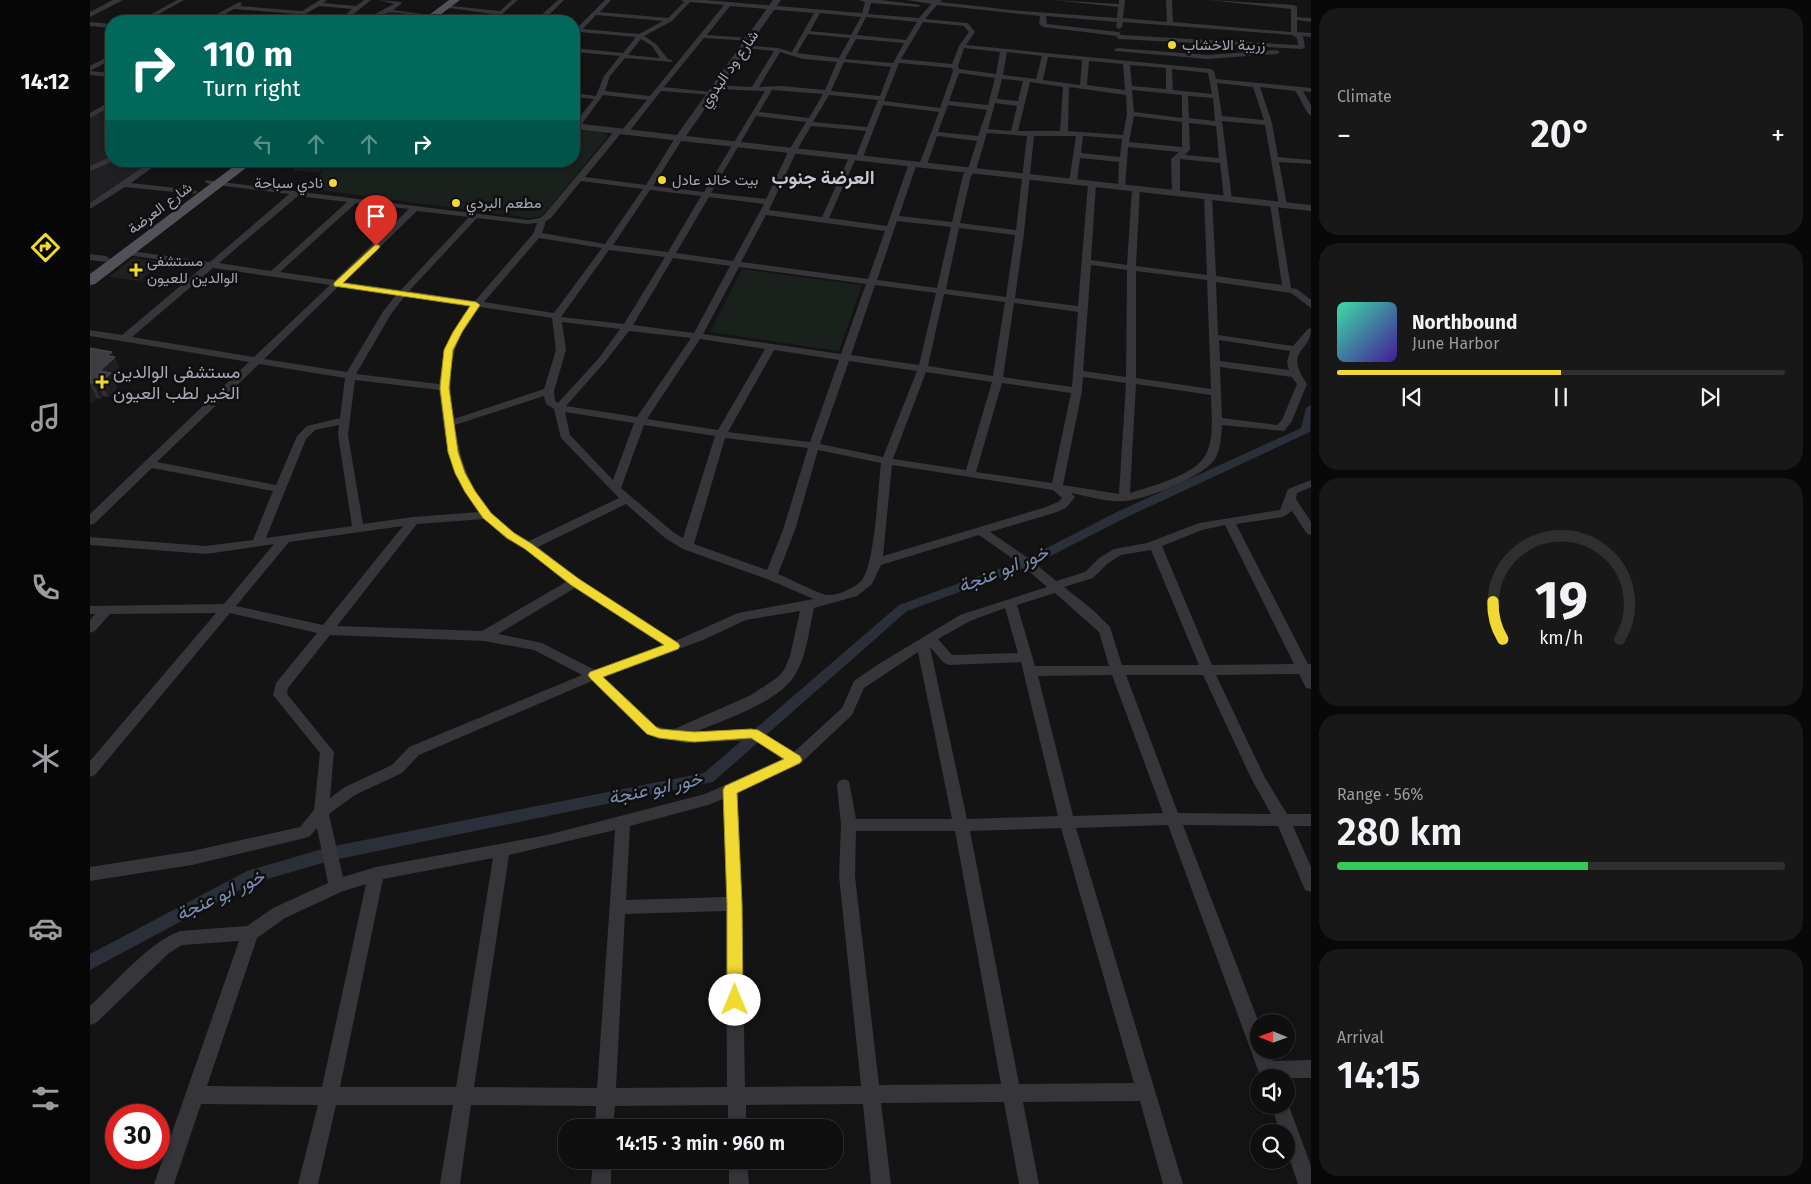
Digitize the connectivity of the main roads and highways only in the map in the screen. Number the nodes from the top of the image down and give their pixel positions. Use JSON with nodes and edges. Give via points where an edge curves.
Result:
{"nodes":[{"id":1,"x":463,"y":0,"type":"edge"},
{"id":2,"x":454,"y":4,"type":"edge"},
{"id":3,"x":437,"y":15,"type":"edge"},
{"id":4,"x":228,"y":167,"type":"edge"},
{"id":5,"x":239,"y":167,"type":"edge"},
{"id":6,"x":214,"y":182,"type":"junction"},
{"id":7,"x":90,"y":271,"type":"edge"},
{"id":8,"x":90,"y":280,"type":"edge"}],
"edges":[{"from":1,"to":2,"type":"main road"},
{"from":2,"to":3,"type":"main road"},
{"from":4,"to":6,"type":"main road","name":"شارع العرضة"},
{"from":5,"to":6,"type":"main road","name":"شارع العرضة"},
{"from":6,"to":7,"type":"main road","name":"شارع العرضة","via":[[194,192]]},
{"from":6,"to":8,"type":"main road","name":"شارع العرضة"}]}
